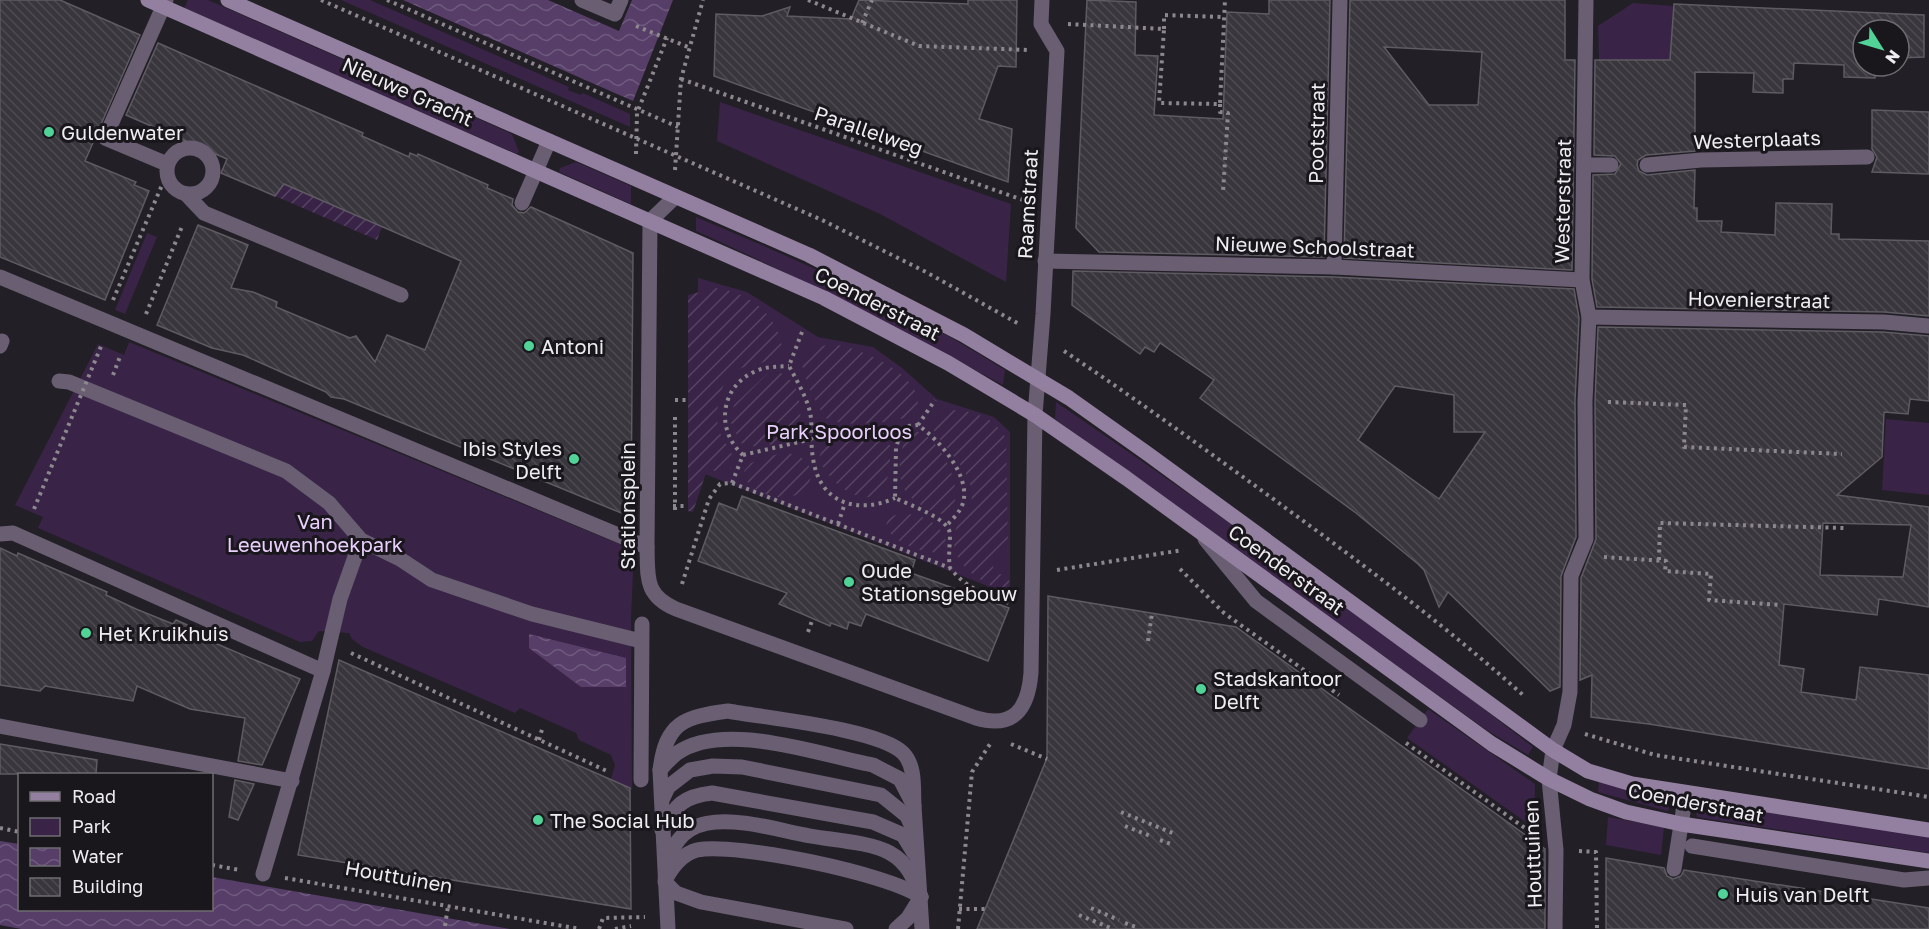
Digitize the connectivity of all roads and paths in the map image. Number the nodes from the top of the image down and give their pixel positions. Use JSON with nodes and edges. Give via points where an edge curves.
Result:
{"nodes":[{"id":1,"x":148,"y":0,"type":"edge"},
{"id":2,"x":228,"y":0,"type":"edge"},
{"id":3,"x":321,"y":0,"type":"edge"},
{"id":4,"x":387,"y":0,"type":"edge"},
{"id":5,"x":582,"y":0,"type":"edge"},
{"id":6,"x":621,"y":0,"type":"edge"},
{"id":7,"x":703,"y":0,"type":"edge"},
{"id":8,"x":807,"y":0,"type":"edge"},
{"id":9,"x":872,"y":0,"type":"edge"},
{"id":10,"x":1042,"y":0,"type":"edge"},
{"id":11,"x":1225,"y":0,"type":"edge"},
{"id":12,"x":1340,"y":0,"type":"edge"},
{"id":13,"x":1586,"y":0,"type":"edge"},
{"id":14,"x":164,"y":3,"type":"edge"},
{"id":15,"x":431,"y":12,"type":"dead end"},
{"id":16,"x":1224,"y":17,"type":"junction"},
{"id":17,"x":429,"y":18,"type":"junction"},
{"id":18,"x":862,"y":23,"type":"junction"},
{"id":19,"x":631,"y":24,"type":"dead end"},
{"id":20,"x":1087,"y":25,"type":"dead end"},
{"id":21,"x":1164,"y":29,"type":"junction"},
{"id":22,"x":667,"y":38,"type":"junction"},
{"id":23,"x":688,"y":47,"type":"junction"},
{"id":24,"x":1057,"y":51,"type":"junction"},
{"id":25,"x":681,"y":80,"type":"junction"},
{"id":26,"x":1220,"y":104,"type":"junction"},
{"id":27,"x":638,"y":111,"type":"junction"},
{"id":28,"x":678,"y":127,"type":"junction"},
{"id":29,"x":636,"y":139,"type":"junction"},
{"id":30,"x":549,"y":141,"type":"junction"},
{"id":31,"x":675,"y":157,"type":"junction"},
{"id":32,"x":1867,"y":157,"type":"dead end"},
{"id":33,"x":167,"y":164,"type":"junction"},
{"id":34,"x":1584,"y":165,"type":"junction"},
{"id":35,"x":1611,"y":165,"type":"dead end"},
{"id":36,"x":1647,"y":165,"type":"dead end"},
{"id":37,"x":536,"y":170,"type":"junction"},
{"id":38,"x":636,"y":180,"type":"junction"},
{"id":39,"x":1223,"y":192,"type":"dead end"},
{"id":40,"x":189,"y":197,"type":"junction"},
{"id":41,"x":675,"y":197,"type":"junction"},
{"id":42,"x":522,"y":203,"type":"dead end"},
{"id":43,"x":153,"y":205,"type":"dead end"},
{"id":44,"x":1047,"y":208,"type":"junction"},
{"id":45,"x":650,"y":221,"type":"junction"},
{"id":46,"x":1045,"y":261,"type":"junction"},
{"id":47,"x":1334,"y":267,"type":"junction"},
{"id":48,"x":0,"y":277,"type":"edge"},
{"id":49,"x":1582,"y":280,"type":"junction"},
{"id":50,"x":401,"y":295,"type":"dead end"},
{"id":51,"x":149,"y":308,"type":"dead end"},
{"id":52,"x":1589,"y":317,"type":"junction"},
{"id":53,"x":104,"y":321,"type":"junction"},
{"id":54,"x":1929,"y":326,"type":"edge"},
{"id":55,"x":802,"y":332,"type":"dead end"},
{"id":56,"x":1041,"y":337,"type":"junction"},
{"id":57,"x":102,"y":344,"type":"dead end"},
{"id":58,"x":789,"y":366,"type":"junction"},
{"id":59,"x":1038,"y":379,"type":"junction"},
{"id":60,"x":59,"y":381,"type":"dead end"},
{"id":61,"x":675,"y":400,"type":"dead end"},
{"id":62,"x":688,"y":400,"type":"dead end"},
{"id":63,"x":935,"y":400,"type":"dead end"},
{"id":64,"x":1585,"y":401,"type":"junction"},
{"id":65,"x":1035,"y":415,"type":"junction"},
{"id":66,"x":918,"y":425,"type":"junction"},
{"id":67,"x":900,"y":434,"type":"junction"},
{"id":68,"x":812,"y":439,"type":"junction"},
{"id":69,"x":1842,"y":454,"type":"dead end"},
{"id":70,"x":743,"y":455,"type":"junction"},
{"id":71,"x":732,"y":483,"type":"junction"},
{"id":72,"x":895,"y":498,"type":"junction"},
{"id":73,"x":845,"y":503,"type":"junction"},
{"id":74,"x":667,"y":506,"type":"dead end"},
{"id":75,"x":684,"y":506,"type":"dead end"},
{"id":76,"x":34,"y":509,"type":"dead end"},
{"id":77,"x":838,"y":524,"type":"junction"},
{"id":78,"x":947,"y":525,"type":"junction"},
{"id":79,"x":1845,"y":528,"type":"dead end"},
{"id":80,"x":1200,"y":532,"type":"junction"},
{"id":81,"x":0,"y":534,"type":"edge"},
{"id":82,"x":361,"y":540,"type":"junction"},
{"id":83,"x":647,"y":547,"type":"junction"},
{"id":84,"x":1187,"y":550,"type":"dead end"},
{"id":85,"x":1579,"y":555,"type":"junction"},
{"id":86,"x":1659,"y":560,"type":"junction"},
{"id":87,"x":950,"y":568,"type":"junction"},
{"id":88,"x":1032,"y":570,"type":"junction"},
{"id":89,"x":1003,"y":601,"type":"dead end"},
{"id":90,"x":1781,"y":605,"type":"dead end"},
{"id":91,"x":676,"y":609,"type":"junction"},
{"id":92,"x":1152,"y":613,"type":"dead end"},
{"id":93,"x":813,"y":618,"type":"dead end"},
{"id":94,"x":642,"y":624,"type":"dead end"},
{"id":95,"x":807,"y":634,"type":"dead end"},
{"id":96,"x":641,"y":641,"type":"junction"},
{"id":97,"x":1148,"y":641,"type":"dead end"},
{"id":98,"x":331,"y":644,"type":"junction"},
{"id":99,"x":323,"y":671,"type":"junction"},
{"id":100,"x":1525,"y":697,"type":"dead end"},
{"id":101,"x":1420,"y":720,"type":"dead end"},
{"id":102,"x":1002,"y":722,"type":"junction"},
{"id":103,"x":1564,"y":725,"type":"junction"},
{"id":104,"x":0,"y":726,"type":"edge"},
{"id":105,"x":543,"y":726,"type":"dead end"},
{"id":106,"x":994,"y":736,"type":"junction"},
{"id":107,"x":539,"y":740,"type":"junction"},
{"id":108,"x":1553,"y":750,"type":"junction"},
{"id":109,"x":1047,"y":759,"type":"dead end"},
{"id":110,"x":660,"y":770,"type":"junction"},
{"id":111,"x":609,"y":772,"type":"dead end"},
{"id":112,"x":1549,"y":779,"type":"junction"},
{"id":113,"x":641,"y":780,"type":"dead end"},
{"id":114,"x":292,"y":781,"type":"junction"},
{"id":115,"x":1686,"y":793,"type":"junction"},
{"id":116,"x":1929,"y":797,"type":"edge"},
{"id":117,"x":661,"y":801,"type":"junction"},
{"id":118,"x":914,"y":806,"type":"junction"},
{"id":119,"x":1121,"y":812,"type":"dead end"},
{"id":120,"x":1681,"y":824,"type":"junction"},
{"id":121,"x":1125,"y":826,"type":"dead end"},
{"id":122,"x":0,"y":828,"type":"edge"},
{"id":123,"x":662,"y":830,"type":"junction"},
{"id":124,"x":1929,"y":830,"type":"edge"},
{"id":125,"x":18,"y":832,"type":"edge"},
{"id":126,"x":915,"y":832,"type":"junction"},
{"id":127,"x":1175,"y":834,"type":"dead end"},
{"id":128,"x":1153,"y":837,"type":"dead end"},
{"id":129,"x":1160,"y":840,"type":"dead end"},
{"id":130,"x":1171,"y":844,"type":"dead end"},
{"id":131,"x":1692,"y":846,"type":"dead end"},
{"id":132,"x":1596,"y":852,"type":"dead end"},
{"id":133,"x":916,"y":859,"type":"junction"},
{"id":134,"x":1929,"y":861,"type":"edge"},
{"id":135,"x":213,"y":865,"type":"edge"},
{"id":136,"x":1674,"y":869,"type":"dead end"},
{"id":137,"x":262,"y":874,"type":"junction"},
{"id":138,"x":1929,"y":878,"type":"edge"},
{"id":139,"x":665,"y":882,"type":"junction"},
{"id":140,"x":921,"y":897,"type":"junction"},
{"id":141,"x":448,"y":906,"type":"junction"},
{"id":142,"x":1091,"y":908,"type":"dead end"},
{"id":143,"x":959,"y":909,"type":"junction"},
{"id":144,"x":986,"y":909,"type":"dead end"},
{"id":145,"x":1079,"y":915,"type":"dead end"},
{"id":146,"x":630,"y":917,"type":"dead end"},
{"id":147,"x":1119,"y":920,"type":"dead end"},
{"id":148,"x":1125,"y":923,"type":"dead end"},
{"id":149,"x":445,"y":926,"type":"dead end"},
{"id":150,"x":631,"y":926,"type":"dead end"},
{"id":151,"x":1136,"y":927,"type":"dead end"},
{"id":152,"x":668,"y":928,"type":"edge"},
{"id":153,"x":580,"y":929,"type":"edge"},
{"id":154,"x":599,"y":929,"type":"edge"},
{"id":155,"x":615,"y":929,"type":"edge"},
{"id":156,"x":846,"y":929,"type":"edge"},
{"id":157,"x":896,"y":929,"type":"edge"},
{"id":158,"x":922,"y":929,"type":"edge"},
{"id":159,"x":958,"y":929,"type":"edge"},
{"id":160,"x":1113,"y":929,"type":"edge"},
{"id":161,"x":1556,"y":929,"type":"edge"},
{"id":162,"x":1597,"y":929,"type":"edge"}],
"edges":[{"from":1,"to":14,"type":"street","name":"Nieuwe Gracht"},
{"from":2,"to":30,"type":"street","name":"Nieuwe Gracht"},
{"from":3,"to":29,"type":"path"},
{"from":4,"to":17,"type":"path"},
{"from":5,"to":6,"type":"street","via":[[615,14]]},
{"from":7,"to":23,"type":"path"},
{"from":8,"to":18,"type":"path"},
{"from":9,"to":18,"type":"path"},
{"from":10,"to":24,"type":"street","via":[[1041,24]]},
{"from":11,"to":16,"type":"path"},
{"from":12,"to":47,"type":"street","name":"Pootstraat"},
{"from":13,"to":34,"type":"street","name":"Westerstraat"},
{"from":14,"to":33,"type":"street","via":[[105,138]]},
{"from":14,"to":37,"type":"street","name":"Nieuwe Gracht"},
{"from":15,"to":17,"type":"path"},
{"from":16,"to":21,"type":"path","via":[[1164,15]]},
{"from":16,"to":26,"type":"path"},
{"from":17,"to":27,"type":"path"},
{"from":18,"to":24,"type":"path","via":[[919,46]]},
{"from":19,"to":22,"type":"path"},
{"from":20,"to":21,"type":"path"},
{"from":21,"to":26,"type":"path","via":[[1159,103]]},
{"from":22,"to":23,"type":"path"},
{"from":22,"to":27,"type":"path"},
{"from":23,"to":25,"type":"path"},
{"from":24,"to":44,"type":"street","name":"Raamstraat"},
{"from":25,"to":28,"type":"path"},
{"from":25,"to":44,"type":"path","name":"Parallelweg"},
{"from":26,"to":39,"type":"path","via":[[1220,112],[1228,112]]},
{"from":27,"to":28,"type":"path"},
{"from":27,"to":29,"type":"path"},
{"from":28,"to":31,"type":"path"},
{"from":29,"to":31,"type":"path"},
{"from":29,"to":38,"type":"path"},
{"from":30,"to":37,"type":"street"},
{"from":30,"to":38,"type":"street","name":"Nieuwe Gracht"},
{"from":31,"to":56,"type":"path","via":[[874,245]]},
{"from":32,"to":36,"type":"street","name":"Westerplaats","via":[[1701,160]]},
{"from":33,"to":40,"type":"street","via":[[170,183]]},
{"from":33,"to":40,"type":"street","via":[[171,156],[186,148],[203,152],[209,158],[212,166],[208,183]]},
{"from":34,"to":35,"type":"street"},
{"from":34,"to":49,"type":"street","name":"Westerstraat"},
{"from":37,"to":42,"type":"street"},
{"from":37,"to":45,"type":"street","name":"Nieuwe Gracht"},
{"from":38,"to":41,"type":"street","name":"Nieuwe Gracht"},
{"from":40,"to":50,"type":"street","via":[[204,213]]},
{"from":40,"to":51,"type":"path"},
{"from":41,"to":45,"type":"street"},
{"from":41,"to":59,"type":"street","name":"Coenderstraat","via":[[894,297]]},
{"from":43,"to":53,"type":"path"},
{"from":44,"to":46,"type":"street","name":"Raamstraat"},
{"from":45,"to":65,"type":"street","name":"Coenderstraat","via":[[834,303],[948,363]]},
{"from":45,"to":83,"type":"street","name":"Stationsplein"},
{"from":46,"to":47,"type":"street","name":"Nieuwe Schoolstraat"},
{"from":46,"to":56,"type":"street","name":"Raamstraat"},
{"from":47,"to":49,"type":"street","name":"Nieuwe Schoolstraat"},
{"from":48,"to":53,"type":"street"},
{"from":49,"to":52,"type":"street","name":"Westerstraat"},
{"from":52,"to":54,"type":"street","name":"Hovenierstraat"},
{"from":52,"to":64,"type":"street","name":"Westerstraat"},
{"from":53,"to":83,"type":"street"},
{"from":55,"to":58,"type":"path"},
{"from":56,"to":59,"type":"street","name":"Raamstraat"},
{"from":56,"to":100,"type":"path","via":[[1148,408],[1349,554]]},
{"from":57,"to":76,"type":"path","bridge":true},
{"from":58,"to":68,"type":"path","via":[[810,414]]},
{"from":58,"to":70,"type":"path","via":[[754,372],[728,396],[724,412],[726,432]]},
{"from":59,"to":65,"type":"street","name":"Raamstraat"},
{"from":59,"to":108,"type":"street","name":"Coenderstraat","via":[[1148,454]]},
{"from":60,"to":82,"type":"street","via":[[286,471],[329,503]]},
{"from":61,"to":62,"type":"path"},
{"from":63,"to":66,"type":"path"},
{"from":64,"to":69,"type":"path","via":[[1686,405],[1684,447]]},
{"from":64,"to":85,"type":"street","name":"Westerstraat","via":[[1586,538]]},
{"from":65,"to":80,"type":"street","name":"Coenderstraat"},
{"from":65,"to":88,"type":"street"},
{"from":66,"to":67,"type":"path","via":[[907,426]]},
{"from":66,"to":78,"type":"path","via":[[937,441],[963,484],[963,501]]},
{"from":67,"to":68,"type":"path","via":[[844,428]]},
{"from":67,"to":72,"type":"path"},
{"from":68,"to":70,"type":"path"},
{"from":68,"to":73,"type":"path","via":[[812,456],[821,485]]},
{"from":70,"to":71,"type":"path"},
{"from":71,"to":77,"type":"path"},
{"from":71,"to":91,"type":"path","via":[[720,484],[709,499],[689,554]]},
{"from":72,"to":73,"type":"path","via":[[881,505]]},
{"from":72,"to":78,"type":"path"},
{"from":73,"to":77,"type":"path"},
{"from":74,"to":75,"type":"path"},
{"from":77,"to":87,"type":"path"},
{"from":78,"to":87,"type":"path"},
{"from":79,"to":86,"type":"path","via":[[1660,523]]},
{"from":80,"to":101,"type":"street","via":[[1256,601]]},
{"from":80,"to":112,"type":"street","name":"Coenderstraat","via":[[1492,744]]},
{"from":81,"to":99,"type":"street","via":[[13,533]]},
{"from":82,"to":96,"type":"street","via":[[432,580],[532,614]]},
{"from":82,"to":98,"type":"street","via":[[339,598]]},
{"from":83,"to":91,"type":"street","name":"Stationsplein","via":[[648,584],[657,598]]},
{"from":84,"to":88,"type":"path","via":[[1048,572]]},
{"from":85,"to":86,"type":"path"},
{"from":85,"to":103,"type":"street","name":"Westerstraat","via":[[1571,576],[1570,692]]},
{"from":86,"to":90,"type":"path","via":[[1666,561],[1665,571],[1711,574],[1709,600]]},
{"from":87,"to":89,"type":"path","via":[[971,588]]},
{"from":88,"to":102,"type":"street","via":[[1030,689],[1017,714]]},
{"from":91,"to":102,"type":"street","name":"Stationsplein","via":[[976,718]]},
{"from":92,"to":97,"type":"path"},
{"from":93,"to":95,"type":"path"},
{"from":94,"to":96,"type":"street"},
{"from":96,"to":113,"type":"street"},
{"from":98,"to":99,"type":"street"},
{"from":98,"to":107,"type":"path"},
{"from":99,"to":114,"type":"street"},
{"from":102,"to":106,"type":"path"},
{"from":103,"to":108,"type":"street","name":"Westerstraat"},
{"from":103,"to":116,"type":"path","name":"Coenderstraat","via":[[1655,755]]},
{"from":104,"to":114,"type":"street"},
{"from":105,"to":107,"type":"path"},
{"from":106,"to":109,"type":"path"},
{"from":106,"to":143,"type":"path","via":[[972,772]]},
{"from":107,"to":111,"type":"path"},
{"from":108,"to":112,"type":"street","name":"Westerstraat"},
{"from":108,"to":115,"type":"street","name":"Coenderstraat","via":[[1588,771],[1613,780]]},
{"from":110,"to":117,"type":"street"},
{"from":110,"to":118,"type":"street","via":[[678,753],[710,740],[748,739],[873,765],[900,779]]},
{"from":110,"to":118,"type":"street","via":[[663,745],[670,733],[693,718],[729,711],[866,736],[903,752],[912,766]]},
{"from":112,"to":120,"type":"street","name":"Coenderstraat","via":[[1610,807]]},
{"from":112,"to":161,"type":"street","name":"Houttuinen","via":[[1556,850]]},
{"from":114,"to":137,"type":"street"},
{"from":115,"to":120,"type":"street"},
{"from":115,"to":124,"type":"street","name":"Coenderstraat"},
{"from":117,"to":123,"type":"street"},
{"from":117,"to":126,"type":"street","via":[[668,787],[690,770],[742,766],[881,795],[907,816]]},
{"from":118,"to":126,"type":"street"},
{"from":119,"to":127,"type":"path"},
{"from":120,"to":134,"type":"street","name":"Coenderstraat"},
{"from":120,"to":136,"type":"street"},
{"from":121,"to":128,"type":"path"},
{"from":122,"to":125,"type":"path"},
{"from":123,"to":133,"type":"street","via":[[682,802],[693,795],[712,793],[873,822],[903,835]]},
{"from":123,"to":139,"type":"street"},
{"from":126,"to":133,"type":"street"},
{"from":129,"to":130,"type":"path"},
{"from":131,"to":138,"type":"street","via":[[1904,880]]},
{"from":132,"to":162,"type":"path"},
{"from":133,"to":140,"type":"street"},
{"from":135,"to":137,"type":"path","name":"Houttuinen"},
{"from":137,"to":141,"type":"path","name":"Houttuinen"},
{"from":139,"to":140,"type":"street","via":[[673,866],[689,854],[716,848],[876,877]]},
{"from":139,"to":140,"type":"street","via":[[666,863],[678,839],[701,824],[729,822],[888,852],[910,871]]},
{"from":139,"to":152,"type":"street"},
{"from":139,"to":156,"type":"street","via":[[676,893],[701,902]]},
{"from":140,"to":157,"type":"street"},
{"from":140,"to":158,"type":"street"},
{"from":141,"to":149,"type":"path"},
{"from":141,"to":153,"type":"path","name":"Houttuinen"},
{"from":142,"to":147,"type":"path"},
{"from":143,"to":144,"type":"path"},
{"from":143,"to":159,"type":"path"},
{"from":145,"to":160,"type":"path"},
{"from":146,"to":154,"type":"path","via":[[603,918]]},
{"from":148,"to":151,"type":"path"},
{"from":150,"to":155,"type":"path"}]}
